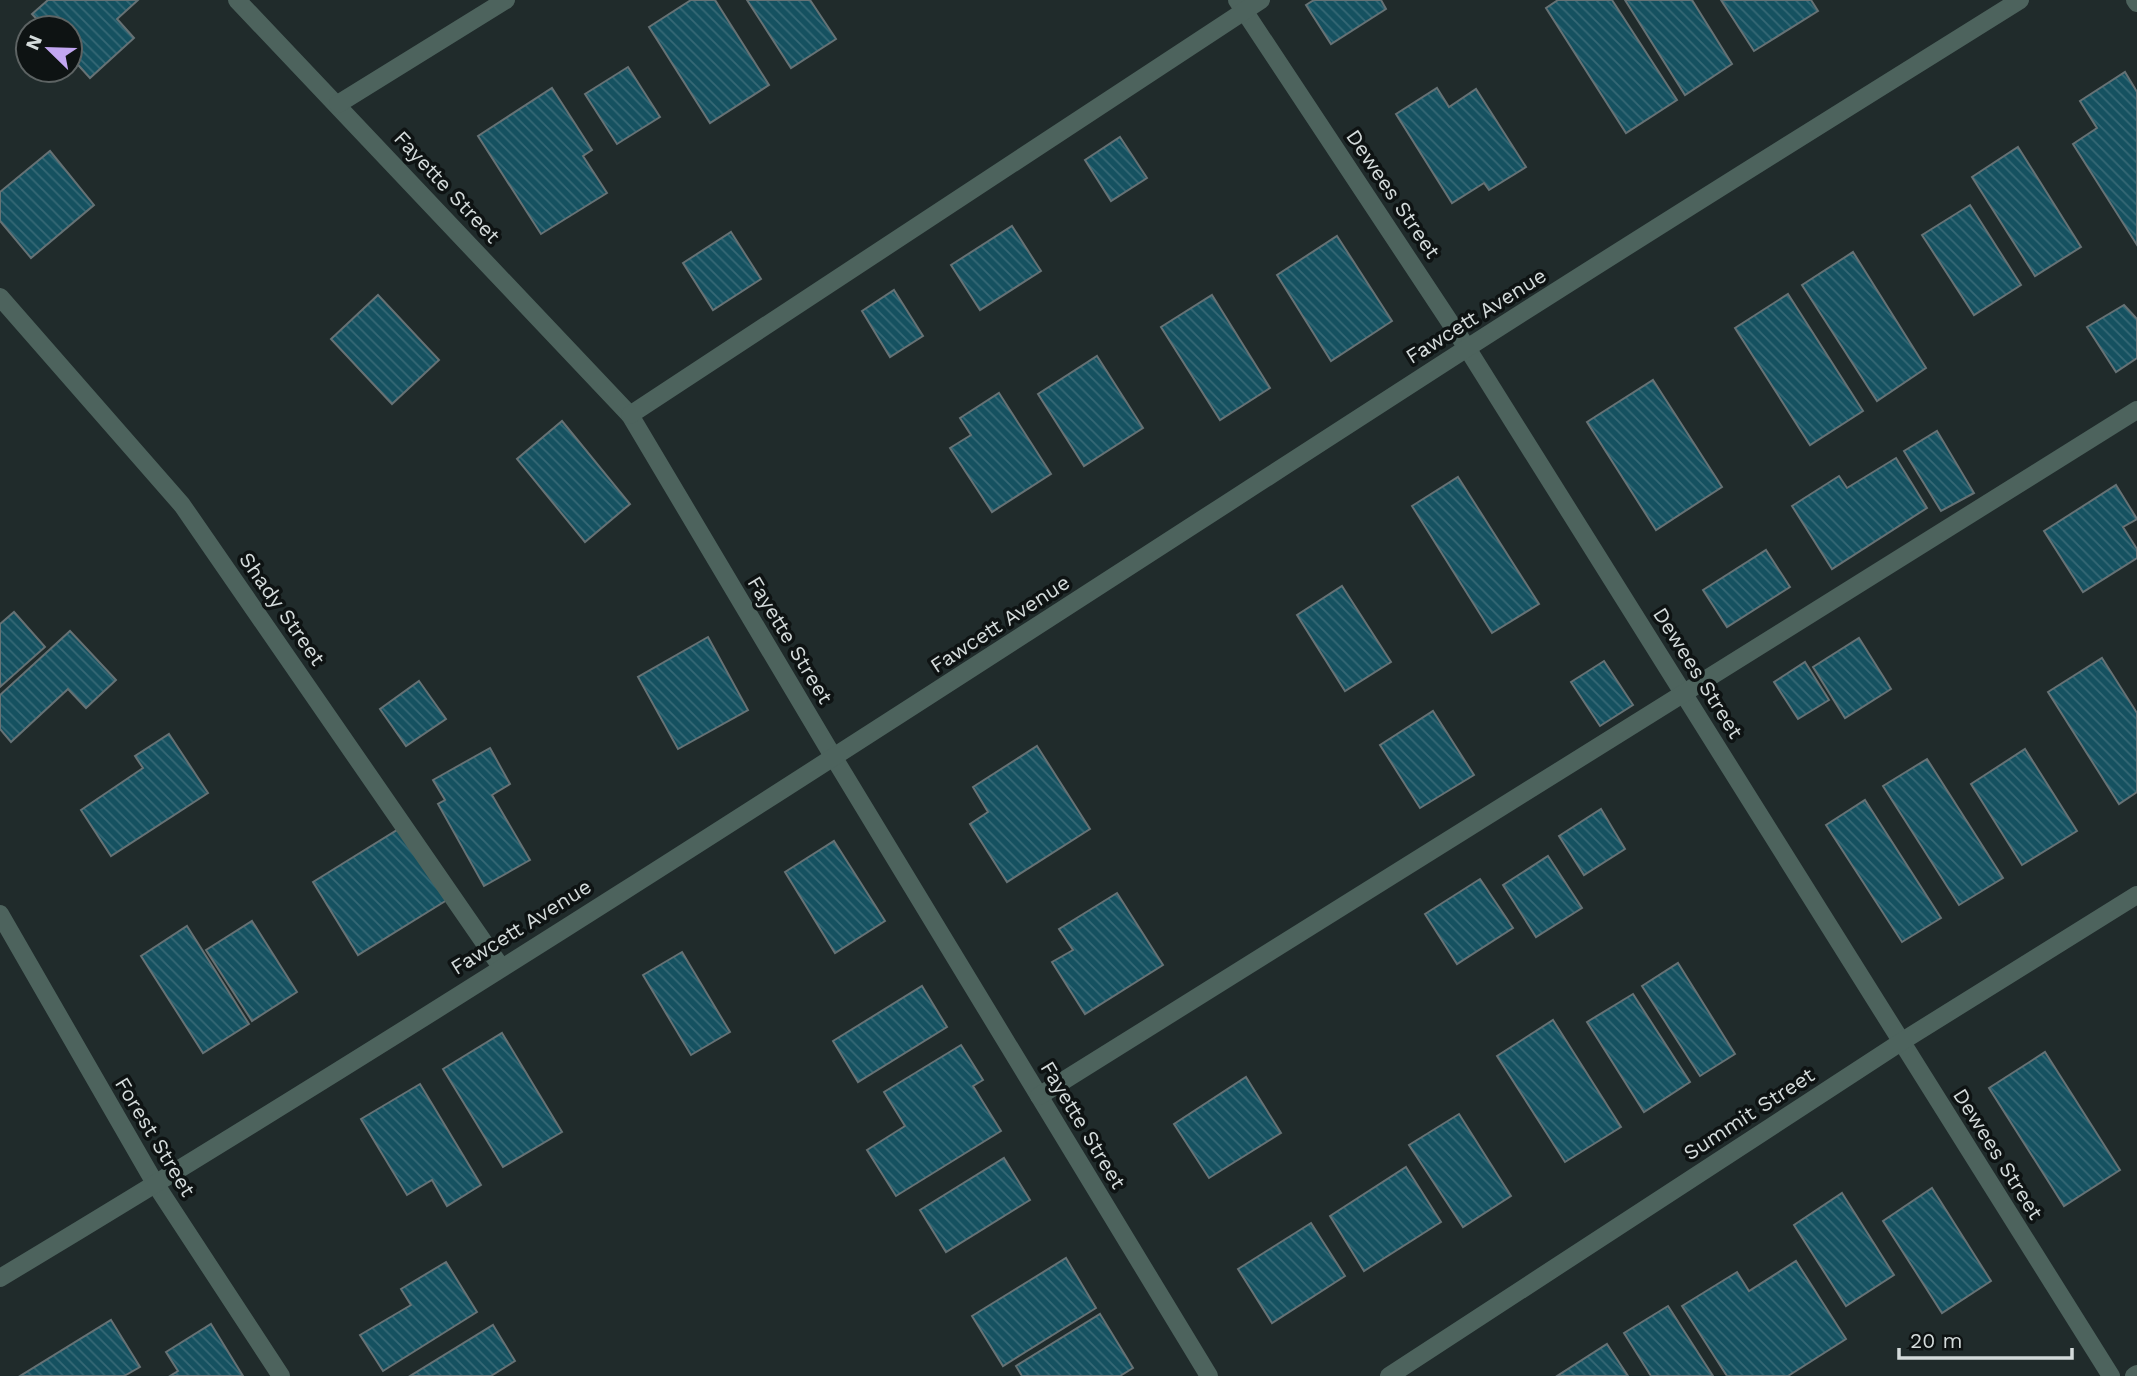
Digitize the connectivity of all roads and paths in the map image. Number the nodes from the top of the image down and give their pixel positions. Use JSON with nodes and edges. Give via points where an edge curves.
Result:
{"nodes":[{"id":1,"x":237,"y":0,"type":"edge"},
{"id":2,"x":506,"y":0,"type":"edge"},
{"id":3,"x":1261,"y":0,"type":"edge"},
{"id":4,"x":2020,"y":0,"type":"edge"},
{"id":5,"x":1240,"y":5,"type":"edge"},
{"id":6,"x":338,"y":104,"type":"junction"},
{"id":7,"x":0,"y":297,"type":"edge"},
{"id":8,"x":1468,"y":348,"type":"junction"},
{"id":9,"x":2137,"y":410,"type":"edge"},
{"id":10,"x":630,"y":415,"type":"junction"},
{"id":11,"x":1682,"y":692,"type":"junction"},
{"id":12,"x":834,"y":758,"type":"junction"},
{"id":13,"x":2137,"y":895,"type":"edge"},
{"id":14,"x":0,"y":914,"type":"edge"},
{"id":15,"x":501,"y":967,"type":"junction"},
{"id":16,"x":1901,"y":1042,"type":"junction"},
{"id":17,"x":1039,"y":1096,"type":"junction"},
{"id":18,"x":156,"y":1185,"type":"junction"},
{"id":19,"x":0,"y":1278,"type":"edge"},
{"id":20,"x":281,"y":1376,"type":"edge"},
{"id":21,"x":1209,"y":1376,"type":"edge"},
{"id":22,"x":1389,"y":1376,"type":"edge"},
{"id":23,"x":2112,"y":1376,"type":"edge"}],
"edges":[{"from":1,"to":6,"type":"street","name":"Fayette Street"},
{"from":2,"to":6,"type":"street"},
{"from":3,"to":5,"type":"street"},
{"from":4,"to":8,"type":"street","name":"Fawcett Avenue"},
{"from":5,"to":8,"type":"street","name":"Dewees Street"},
{"from":5,"to":10,"type":"street"},
{"from":6,"to":10,"type":"street","name":"Fayette Street"},
{"from":7,"to":15,"type":"street","name":"Shady Street","via":[[182,505]]},
{"from":8,"to":11,"type":"street","name":"Dewees Street"},
{"from":8,"to":12,"type":"street","name":"Fawcett Avenue"},
{"from":9,"to":11,"type":"street"},
{"from":10,"to":12,"type":"street","name":"Fayette Street"},
{"from":11,"to":16,"type":"street","name":"Dewees Street"},
{"from":11,"to":17,"type":"street"},
{"from":12,"to":15,"type":"street","name":"Fawcett Avenue"},
{"from":12,"to":17,"type":"street","name":"Fayette Street"},
{"from":13,"to":16,"type":"street","name":"Summit Street"},
{"from":14,"to":18,"type":"street","name":"Forest Street"},
{"from":15,"to":18,"type":"street","name":"Fawcett Avenue"},
{"from":16,"to":22,"type":"street","name":"Summit Street"},
{"from":16,"to":23,"type":"street","name":"Dewees Street"},
{"from":17,"to":21,"type":"street","name":"Fayette Street"},
{"from":18,"to":19,"type":"street","name":"Fawcett Avenue"},
{"from":18,"to":20,"type":"street","name":"Forest Street"}]}
